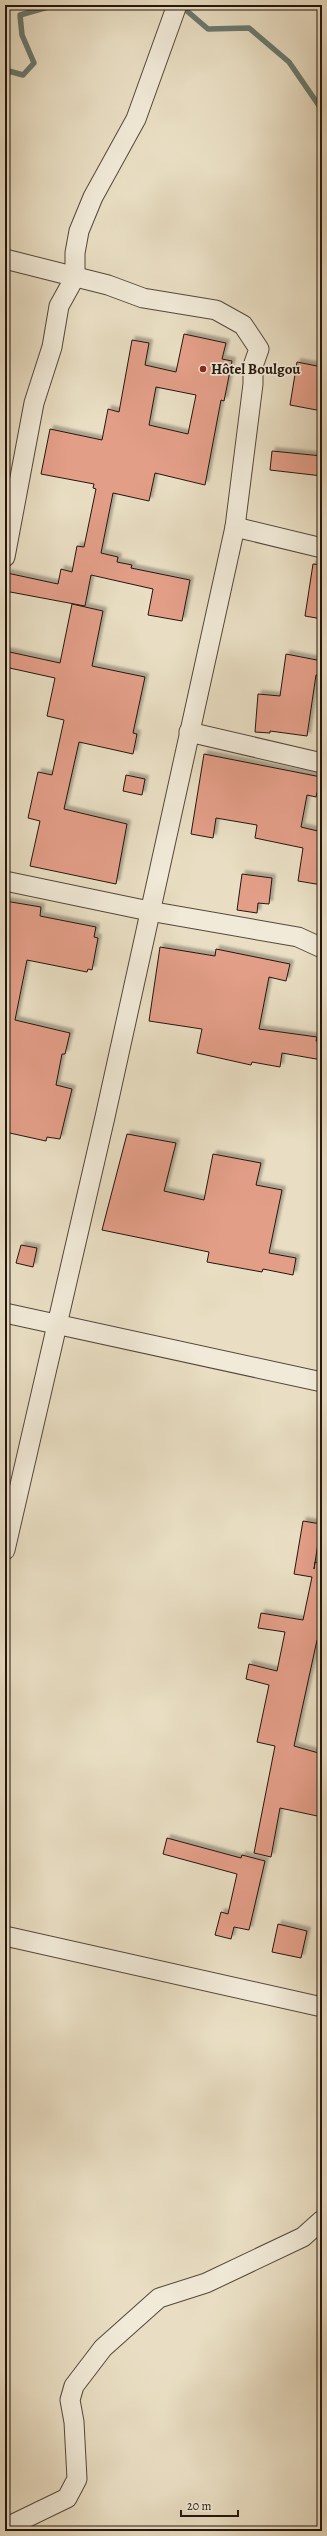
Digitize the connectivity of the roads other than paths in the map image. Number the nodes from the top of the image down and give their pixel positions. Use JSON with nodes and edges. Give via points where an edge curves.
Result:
{"nodes":[{"id":1,"x":177,"y":5,"type":"edge"},
{"id":2,"x":5,"y":259,"type":"edge"},
{"id":3,"x":75,"y":277,"type":"junction"},
{"id":4,"x":235,"y":527,"type":"junction"},
{"id":5,"x":322,"y":548,"type":"edge"},
{"id":6,"x":5,"y":557,"type":"edge"},
{"id":7,"x":189,"y":732,"type":"junction"},
{"id":8,"x":322,"y":763,"type":"edge"},
{"id":9,"x":5,"y":881,"type":"edge"},
{"id":10,"x":149,"y":911,"type":"junction"},
{"id":11,"x":322,"y":948,"type":"edge"},
{"id":12,"x":5,"y":1313,"type":"edge"},
{"id":13,"x":58,"y":1324,"type":"junction"},
{"id":14,"x":322,"y":1382,"type":"edge"},
{"id":15,"x":5,"y":1550,"type":"edge"},
{"id":16,"x":5,"y":1936,"type":"edge"},
{"id":17,"x":322,"y":2007,"type":"edge"},
{"id":18,"x":322,"y":2220,"type":"edge"},
{"id":19,"x":5,"y":2528,"type":"edge"}],
"edges":[{"from":1,"to":3,"type":"street","via":[[136,119],[93,197],[79,231],[75,253]]},
{"from":2,"to":3,"type":"street"},
{"from":3,"to":4,"type":"street","via":[[108,285],[143,298],[216,310],[243,325],[253,338],[259,349],[253,366]]},
{"from":3,"to":6,"type":"street","via":[[59,306],[52,347],[34,404]]},
{"from":4,"to":5,"type":"street"},
{"from":4,"to":7,"type":"street"},
{"from":7,"to":8,"type":"street"},
{"from":7,"to":10,"type":"street"},
{"from":9,"to":10,"type":"street"},
{"from":10,"to":11,"type":"street","via":[[298,936]]},
{"from":10,"to":13,"type":"street"},
{"from":12,"to":13,"type":"street"},
{"from":13,"to":14,"type":"street"},
{"from":13,"to":15,"type":"street"},
{"from":16,"to":17,"type":"street"},
{"from":18,"to":19,"type":"street","via":[[303,2237],[206,2283],[159,2298],[103,2348],[74,2386],[70,2400],[74,2422],[77,2479],[66,2498]]}]}
